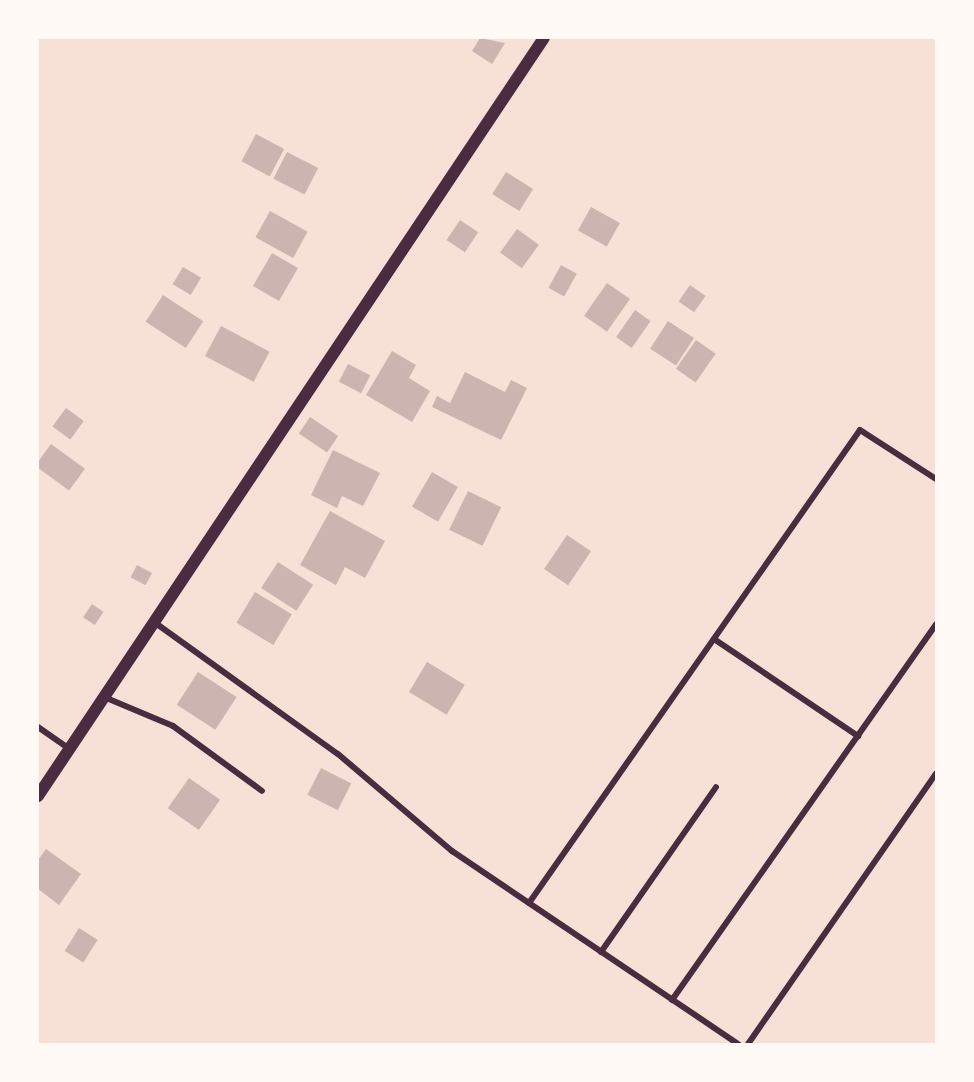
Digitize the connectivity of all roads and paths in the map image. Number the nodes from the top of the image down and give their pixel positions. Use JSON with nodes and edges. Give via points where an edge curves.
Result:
{"nodes":[{"id":1,"x":544,"y":38,"type":"edge"},
{"id":2,"x":936,"y":479,"type":"edge"},
{"id":3,"x":154,"y":622,"type":"junction"},
{"id":4,"x":936,"y":624,"type":"edge"},
{"id":5,"x":714,"y":639,"type":"junction"},
{"id":6,"x":105,"y":697,"type":"junction"},
{"id":7,"x":38,"y":727,"type":"edge"},
{"id":8,"x":858,"y":736,"type":"junction"},
{"id":9,"x":70,"y":749,"type":"junction"},
{"id":10,"x":936,"y":774,"type":"edge"},
{"id":11,"x":716,"y":787,"type":"dead end"},
{"id":12,"x":262,"y":791,"type":"dead end"},
{"id":13,"x":38,"y":796,"type":"edge"},
{"id":14,"x":529,"y":903,"type":"junction"},
{"id":15,"x":601,"y":952,"type":"junction"},
{"id":16,"x":672,"y":1000,"type":"junction"},
{"id":17,"x":738,"y":1044,"type":"edge"},
{"id":18,"x":747,"y":1044,"type":"edge"}],
"edges":[{"from":1,"to":3,"type":"main road"},
{"from":2,"to":5,"type":"street","via":[[860,430]]},
{"from":3,"to":6,"type":"main road"},
{"from":3,"to":14,"type":"street","via":[[338,754],[419,826]]},
{"from":4,"to":8,"type":"street"},
{"from":5,"to":8,"type":"street"},
{"from":5,"to":14,"type":"street"},
{"from":6,"to":9,"type":"main road"},
{"from":6,"to":12,"type":"street","via":[[173,726]]},
{"from":7,"to":9,"type":"street"},
{"from":8,"to":16,"type":"street"},
{"from":9,"to":13,"type":"main road"},
{"from":10,"to":18,"type":"street"},
{"from":11,"to":15,"type":"street"},
{"from":14,"to":15,"type":"street"},
{"from":15,"to":16,"type":"street"},
{"from":16,"to":17,"type":"street"}]}
